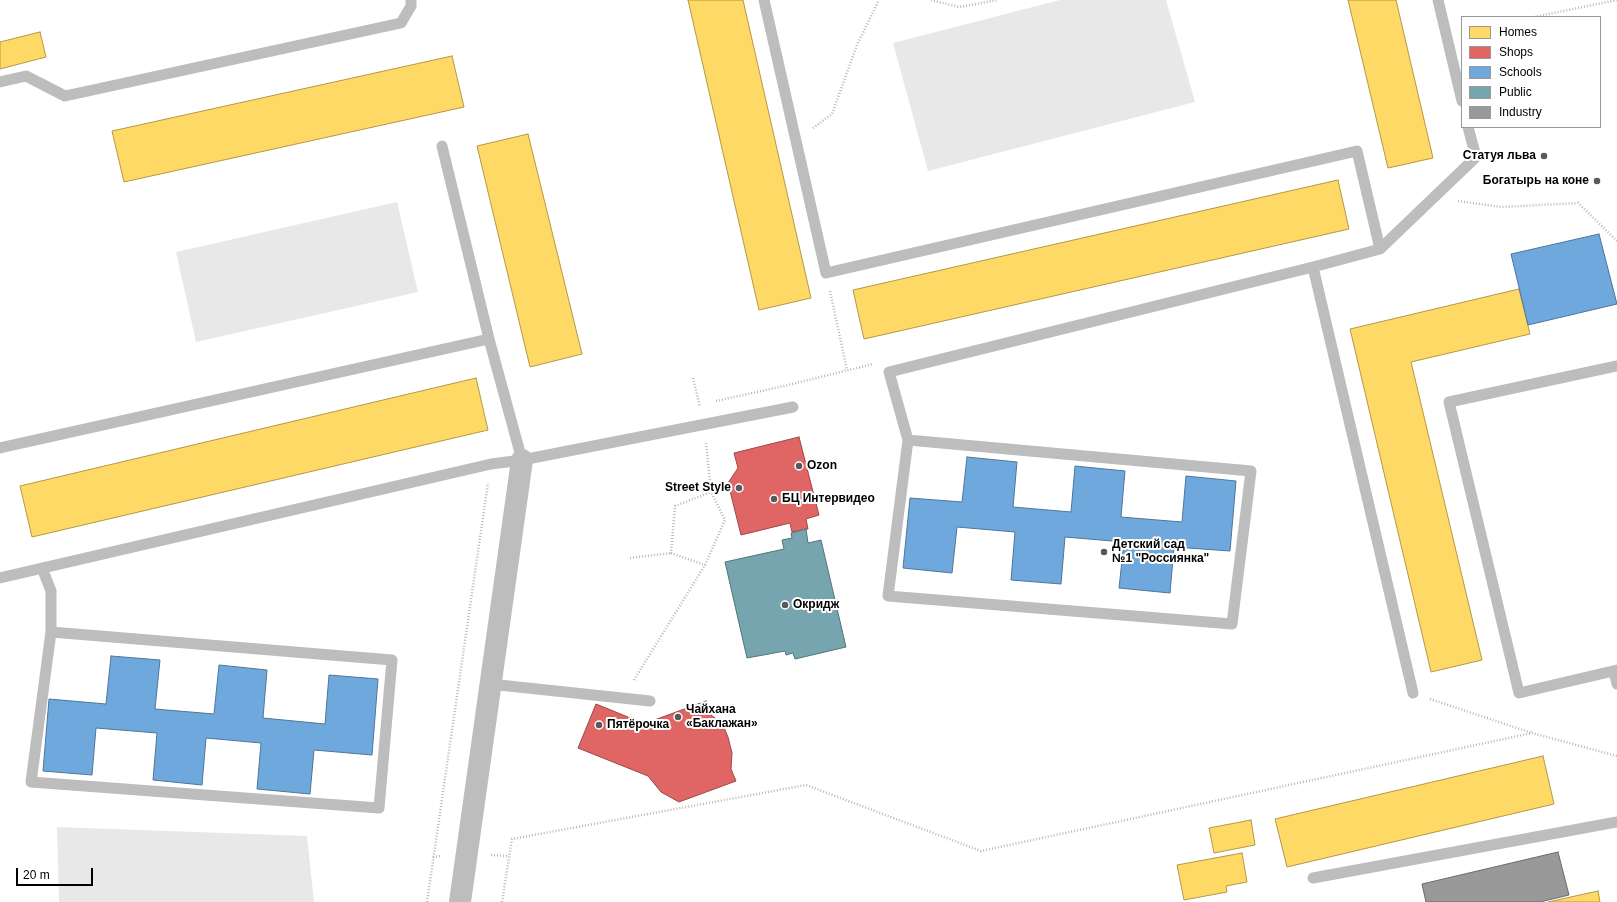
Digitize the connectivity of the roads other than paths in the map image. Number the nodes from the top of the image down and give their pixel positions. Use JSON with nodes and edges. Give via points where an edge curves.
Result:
{"nodes":[{"id":1,"x":411,"y":0,"type":"edge"},
{"id":2,"x":764,"y":0,"type":"edge"},
{"id":3,"x":1438,"y":0,"type":"edge"},
{"id":4,"x":0,"y":82,"type":"edge"},
{"id":5,"x":1461,"y":97,"type":"edge"},
{"id":6,"x":1468,"y":128,"type":"edge"},
{"id":7,"x":442,"y":146,"type":"dead end"},
{"id":8,"x":1380,"y":248,"type":"junction"},
{"id":9,"x":1313,"y":267,"type":"junction"},
{"id":10,"x":489,"y":338,"type":"junction"},
{"id":11,"x":1617,"y":366,"type":"edge"},
{"id":12,"x":794,"y":407,"type":"dead end"},
{"id":13,"x":908,"y":440,"type":"junction"},
{"id":14,"x":0,"y":448,"type":"edge"},
{"id":15,"x":522,"y":460,"type":"junction"},
{"id":16,"x":42,"y":568,"type":"junction"},
{"id":17,"x":0,"y":578,"type":"edge"},
{"id":18,"x":51,"y":632,"type":"junction"},
{"id":19,"x":1616,"y":670,"type":"edge"},
{"id":20,"x":490,"y":684,"type":"junction"},
{"id":21,"x":1617,"y":684,"type":"edge"},
{"id":22,"x":1413,"y":693,"type":"road end"},
{"id":23,"x":650,"y":701,"type":"dead end"},
{"id":24,"x":1617,"y":822,"type":"edge"},
{"id":25,"x":1313,"y":878,"type":"dead end"},
{"id":26,"x":460,"y":902,"type":"edge"}],
"edges":[{"from":1,"to":4,"type":"lane","via":[[411,6],[401,23],[65,96],[26,76]]},
{"from":2,"to":8,"type":"lane","via":[[826,273],[1357,151]]},
{"from":3,"to":5,"type":"lane"},
{"from":6,"to":8,"type":"lane","via":[[1476,157]]},
{"from":7,"to":10,"type":"lane"},
{"from":8,"to":9,"type":"lane"},
{"from":9,"to":13,"type":"lane","via":[[889,372]]},
{"from":9,"to":22,"type":"lane"},
{"from":10,"to":14,"type":"lane"},
{"from":10,"to":15,"type":"lane"},
{"from":11,"to":19,"type":"lane","via":[[1449,402],[1519,693]]},
{"from":12,"to":15,"type":"lane"},
{"from":13,"to":13,"type":"lane","via":[[1251,471],[1232,624],[888,596]]},
{"from":15,"to":16,"type":"lane","via":[[491,464]]},
{"from":15,"to":20,"type":"street"},
{"from":16,"to":17,"type":"lane"},
{"from":16,"to":18,"type":"lane","via":[[51,591]]},
{"from":18,"to":18,"type":"lane","via":[[31,782],[378,808],[392,660]]},
{"from":19,"to":21,"type":"lane"},
{"from":20,"to":23,"type":"lane"},
{"from":20,"to":26,"type":"street"},
{"from":24,"to":25,"type":"lane"}]}
